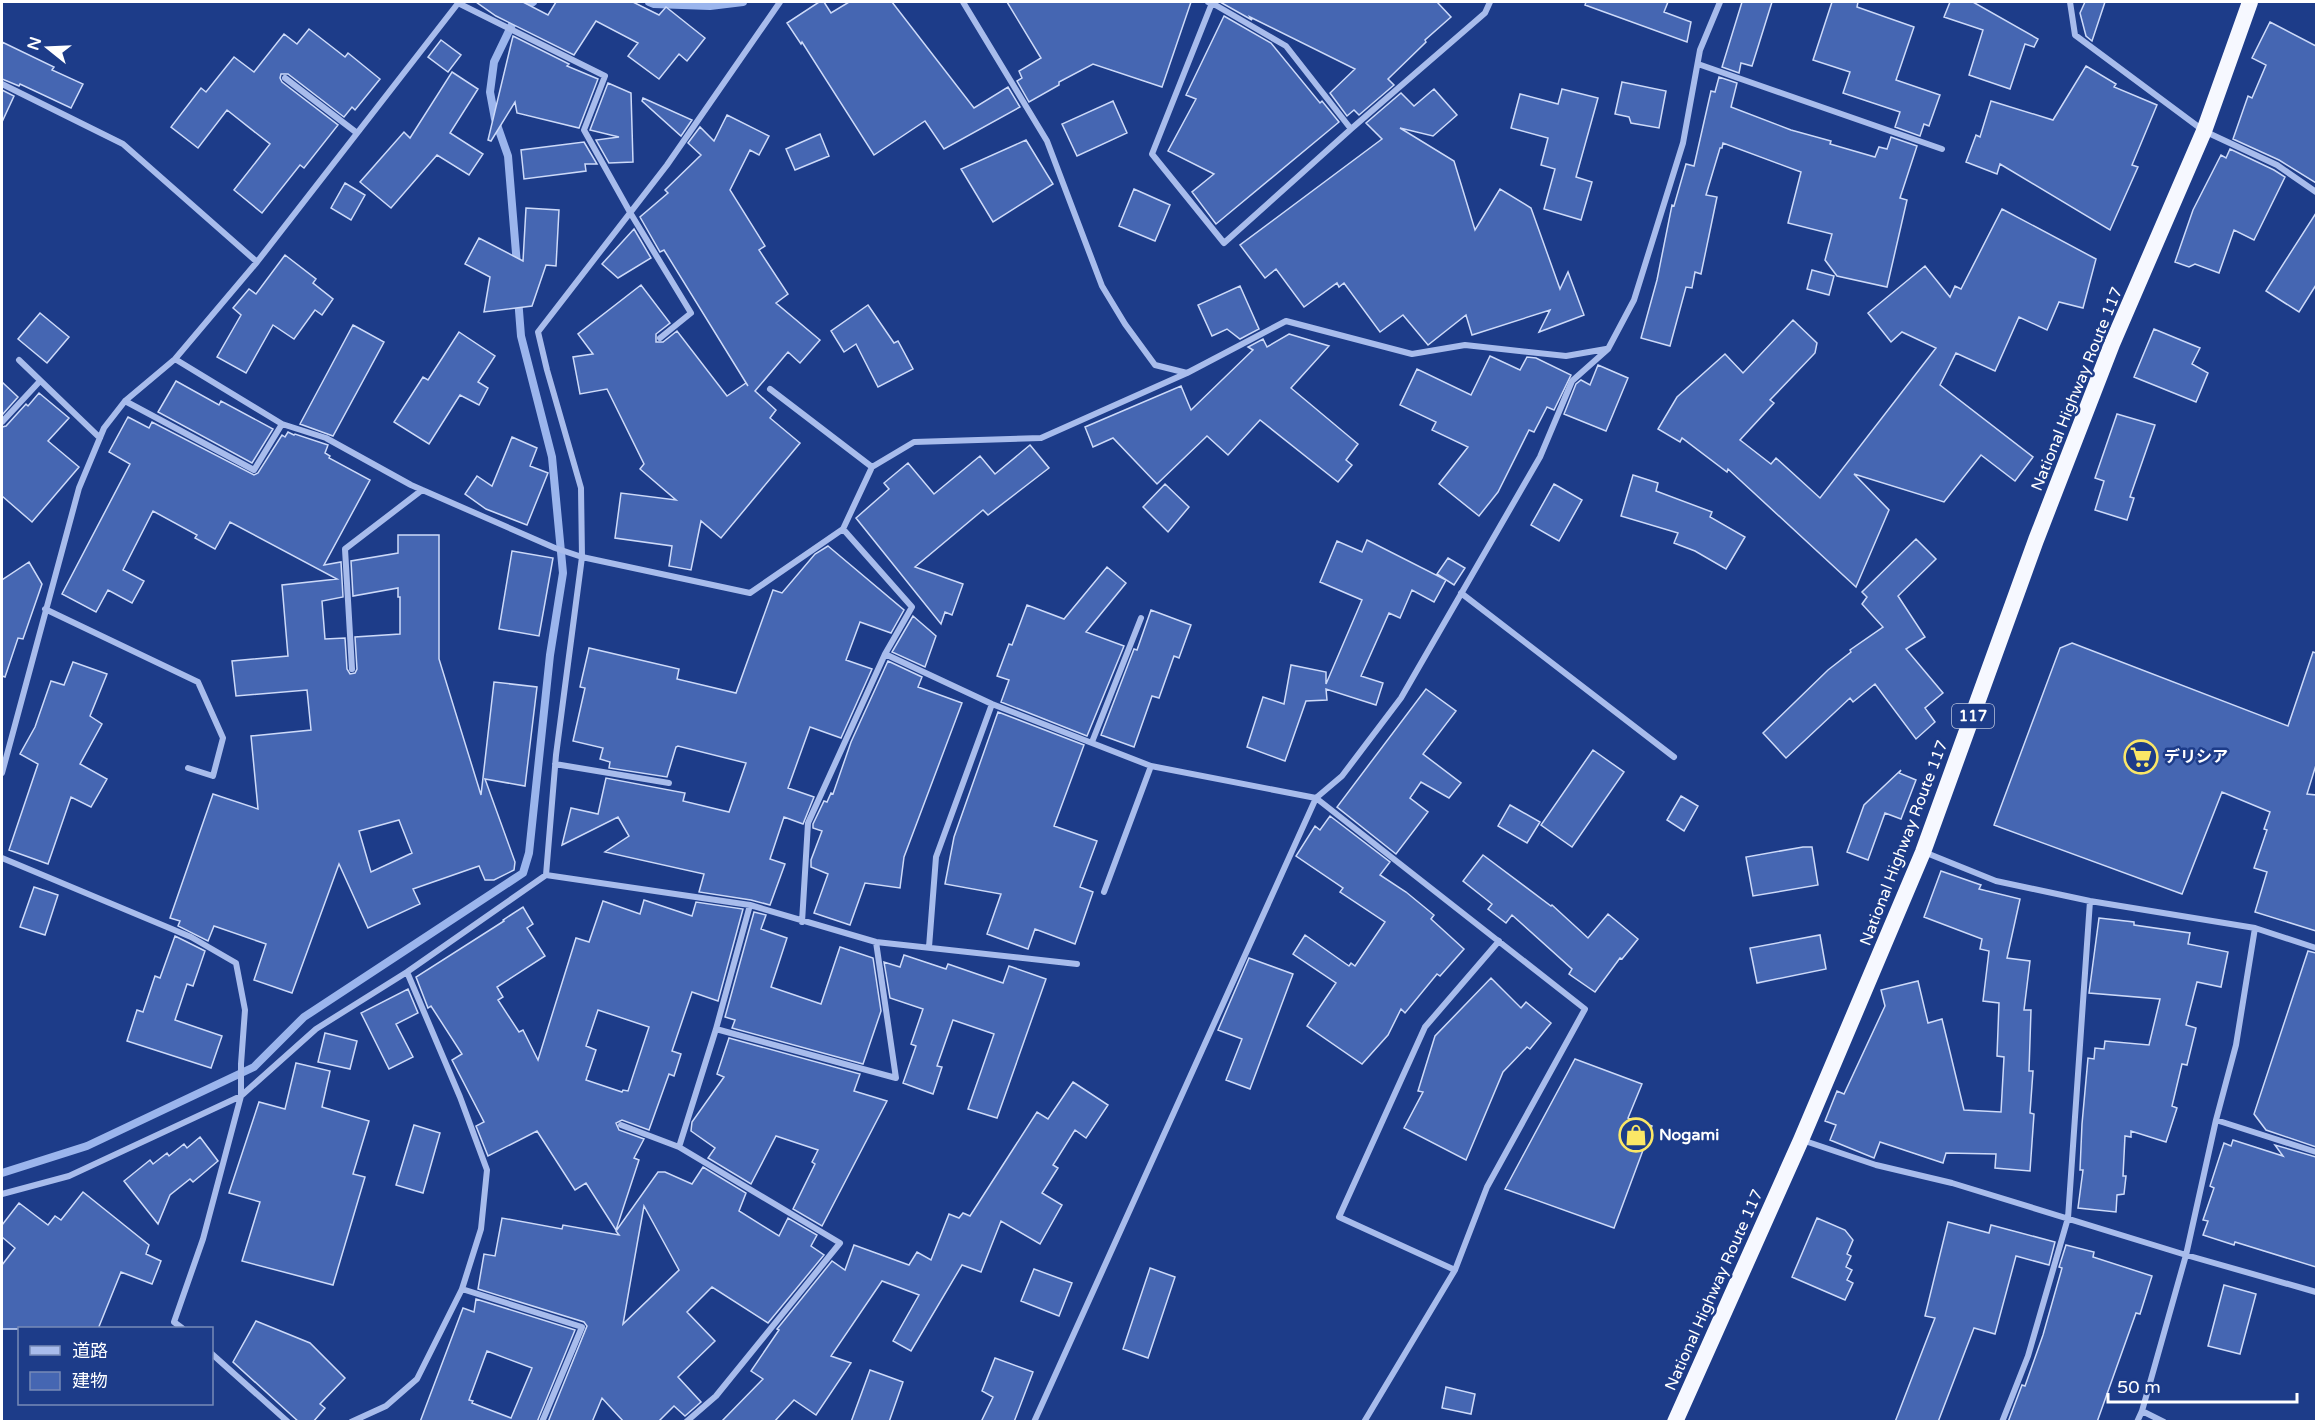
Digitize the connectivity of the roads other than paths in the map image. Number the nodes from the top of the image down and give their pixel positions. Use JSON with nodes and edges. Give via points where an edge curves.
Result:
{"nodes":[{"id":1,"x":459,"y":2,"type":"edge"},
{"id":2,"x":780,"y":2,"type":"edge"},
{"id":3,"x":963,"y":2,"type":"edge"},
{"id":4,"x":1211,"y":2,"type":"edge"},
{"id":5,"x":1490,"y":2,"type":"edge"},
{"id":6,"x":1720,"y":2,"type":"edge"},
{"id":7,"x":2070,"y":2,"type":"edge"},
{"id":8,"x":2250,"y":2,"type":"edge"},
{"id":9,"x":1698,"y":64,"type":"junction"},
{"id":10,"x":285,"y":78,"type":"dead end"},
{"id":11,"x":2,"y":84,"type":"edge"},
{"id":12,"x":1351,"y":129,"type":"junction"},
{"id":13,"x":2204,"y":131,"type":"junction"},
{"id":14,"x":357,"y":133,"type":"junction"},
{"id":15,"x":1942,"y":149,"type":"dead end"},
{"id":16,"x":2316,"y":192,"type":"edge"},
{"id":17,"x":631,"y":214,"type":"junction"},
{"id":18,"x":257,"y":262,"type":"junction"},
{"id":19,"x":660,"y":338,"type":"dead end"},
{"id":20,"x":1608,"y":349,"type":"junction"},
{"id":21,"x":175,"y":359,"type":"junction"},
{"id":22,"x":19,"y":360,"type":"dead end"},
{"id":23,"x":1187,"y":373,"type":"junction"},
{"id":24,"x":40,"y":381,"type":"junction"},
{"id":25,"x":770,"y":389,"type":"dead end"},
{"id":26,"x":125,"y":401,"type":"junction"},
{"id":27,"x":2,"y":422,"type":"edge"},
{"id":28,"x":282,"y":424,"type":"junction"},
{"id":29,"x":100,"y":438,"type":"junction"},
{"id":30,"x":872,"y":467,"type":"junction"},
{"id":31,"x":422,"y":490,"type":"junction"},
{"id":32,"x":843,"y":529,"type":"junction"},
{"id":33,"x":582,"y":557,"type":"junction"},
{"id":34,"x":1461,"y":594,"type":"junction"},
{"id":35,"x":45,"y":609,"type":"junction"},
{"id":36,"x":1141,"y":618,"type":"dead end"},
{"id":37,"x":885,"y":654,"type":"junction"},
{"id":38,"x":352,"y":669,"type":"dead end"},
{"id":39,"x":992,"y":704,"type":"junction"},
{"id":40,"x":1092,"y":742,"type":"junction"},
{"id":41,"x":1674,"y":757,"type":"dead end"},
{"id":42,"x":555,"y":764,"type":"junction"},
{"id":43,"x":1151,"y":766,"type":"junction"},
{"id":44,"x":188,"y":768,"type":"dead end"},
{"id":45,"x":2,"y":773,"type":"edge"},
{"id":46,"x":669,"y":783,"type":"dead end"},
{"id":47,"x":1316,"y":798,"type":"junction"},
{"id":48,"x":1923,"y":852,"type":"junction"},
{"id":49,"x":2,"y":858,"type":"edge"},
{"id":50,"x":546,"y":876,"type":"junction"},
{"id":51,"x":1104,"y":892,"type":"dead end"},
{"id":52,"x":2090,"y":901,"type":"junction"},
{"id":53,"x":750,"y":905,"type":"junction"},
{"id":54,"x":802,"y":922,"type":"junction"},
{"id":55,"x":2255,"y":928,"type":"junction"},
{"id":56,"x":1498,"y":941,"type":"junction"},
{"id":57,"x":876,"y":942,"type":"junction"},
{"id":58,"x":929,"y":947,"type":"junction"},
{"id":59,"x":2316,"y":948,"type":"edge"},
{"id":60,"x":1077,"y":964,"type":"dead end"},
{"id":61,"x":407,"y":972,"type":"junction"},
{"id":62,"x":717,"y":1029,"type":"junction"},
{"id":63,"x":241,"y":1096,"type":"junction"},
{"id":64,"x":2216,"y":1120,"type":"junction"},
{"id":65,"x":621,"y":1125,"type":"dead end"},
{"id":66,"x":1801,"y":1140,"type":"junction"},
{"id":67,"x":679,"y":1147,"type":"junction"},
{"id":68,"x":2316,"y":1152,"type":"edge"},
{"id":69,"x":2,"y":1194,"type":"edge"},
{"id":70,"x":2068,"y":1218,"type":"junction"},
{"id":71,"x":2186,"y":1256,"type":"junction"},
{"id":72,"x":1455,"y":1270,"type":"junction"},
{"id":73,"x":462,"y":1289,"type":"junction"},
{"id":74,"x":2316,"y":1292,"type":"edge"},
{"id":75,"x":180,"y":1327,"type":"edge"},
{"id":76,"x":213,"y":1355,"type":"edge"},
{"id":77,"x":2142,"y":1411,"type":"junction"},
{"id":78,"x":288,"y":1422,"type":"edge"},
{"id":79,"x":351,"y":1422,"type":"edge"},
{"id":80,"x":542,"y":1422,"type":"edge"},
{"id":81,"x":686,"y":1422,"type":"edge"},
{"id":82,"x":1034,"y":1422,"type":"edge"},
{"id":83,"x":1364,"y":1422,"type":"edge"},
{"id":84,"x":1676,"y":1422,"type":"edge"},
{"id":85,"x":2002,"y":1422,"type":"edge"},
{"id":86,"x":2137,"y":1422,"type":"edge"},
{"id":87,"x":2164,"y":1422,"type":"edge"}],
"edges":[{"from":1,"to":14,"type":"street"},
{"from":1,"to":17,"type":"street","via":[[605,76],[584,130]]},
{"from":2,"to":17,"type":"street"},
{"from":3,"to":23,"type":"street","via":[[1047,141],[1102,286],[1155,365]]},
{"from":4,"to":12,"type":"street","via":[[1286,46]]},
{"from":4,"to":12,"type":"street","via":[[1152,154],[1224,243]]},
{"from":5,"to":12,"type":"street","via":[[1485,13]]},
{"from":6,"to":9,"type":"street"},
{"from":7,"to":13,"type":"street","via":[[2075,35]]},
{"from":8,"to":13,"type":"highway","name":"National Highway Route 117","number":"117"},
{"from":9,"to":15,"type":"street"},
{"from":9,"to":20,"type":"street","via":[[1683,143],[1638,289]]},
{"from":10,"to":14,"type":"street"},
{"from":11,"to":18,"type":"street","via":[[123,144]]},
{"from":13,"to":16,"type":"street","via":[[2277,165]]},
{"from":13,"to":48,"type":"highway","name":"National Highway Route 117","number":"117","via":[[2112,344]]},
{"from":14,"to":18,"type":"street"},
{"from":17,"to":19,"type":"street","via":[[691,313]]},
{"from":17,"to":33,"type":"street","via":[[538,332],[581,488]]},
{"from":18,"to":21,"type":"street"},
{"from":20,"to":23,"type":"street","via":[[1566,356],[1465,345],[1412,354],[1286,321]]},
{"from":20,"to":34,"type":"street","via":[[1572,381],[1540,457]]},
{"from":21,"to":26,"type":"street"},
{"from":21,"to":28,"type":"street"},
{"from":22,"to":24,"type":"street"},
{"from":23,"to":30,"type":"street","via":[[1041,438],[914,442]]},
{"from":24,"to":27,"type":"street"},
{"from":24,"to":29,"type":"street"},
{"from":25,"to":30,"type":"street"},
{"from":26,"to":28,"type":"street","via":[[254,470]]},
{"from":26,"to":29,"type":"street"},
{"from":28,"to":31,"type":"street","via":[[326,438]]},
{"from":29,"to":35,"type":"street","via":[[79,488]]},
{"from":30,"to":32,"type":"street"},
{"from":31,"to":33,"type":"street"},
{"from":31,"to":38,"type":"street","via":[[345,549]]},
{"from":32,"to":33,"type":"street","via":[[750,593]]},
{"from":32,"to":37,"type":"street","via":[[912,607]]},
{"from":33,"to":42,"type":"street"},
{"from":34,"to":41,"type":"street"},
{"from":34,"to":47,"type":"street","via":[[1401,698],[1342,776]]},
{"from":35,"to":44,"type":"street","via":[[198,682],[223,738],[213,776]]},
{"from":35,"to":45,"type":"street"},
{"from":36,"to":40,"type":"street"},
{"from":37,"to":39,"type":"street"},
{"from":37,"to":54,"type":"street","via":[[808,823]]},
{"from":39,"to":40,"type":"street"},
{"from":39,"to":58,"type":"street","via":[[936,857]]},
{"from":40,"to":43,"type":"street"},
{"from":42,"to":46,"type":"street"},
{"from":42,"to":50,"type":"street"},
{"from":43,"to":47,"type":"street"},
{"from":43,"to":51,"type":"street"},
{"from":47,"to":56,"type":"street"},
{"from":47,"to":82,"type":"street"},
{"from":48,"to":52,"type":"street","via":[[1996,881]]},
{"from":48,"to":66,"type":"highway","name":"National Highway Route 117","number":"117"},
{"from":49,"to":63,"type":"street","via":[[191,937],[236,963],[245,1010]]},
{"from":50,"to":53,"type":"street"},
{"from":50,"to":61,"type":"street"},
{"from":52,"to":55,"type":"street"},
{"from":52,"to":70,"type":"street"},
{"from":53,"to":54,"type":"street"},
{"from":53,"to":62,"type":"street"},
{"from":54,"to":57,"type":"street"},
{"from":55,"to":59,"type":"street"},
{"from":55,"to":64,"type":"street","via":[[2236,1045]]},
{"from":56,"to":72,"type":"street","via":[[1585,1009],[1487,1187]]},
{"from":56,"to":72,"type":"street","via":[[1425,1027],[1340,1217]]},
{"from":57,"to":58,"type":"street"},
{"from":57,"to":62,"type":"street","via":[[896,1078]]},
{"from":58,"to":60,"type":"street"},
{"from":61,"to":63,"type":"street","via":[[316,1029]]},
{"from":61,"to":73,"type":"street","via":[[487,1170],[481,1229]]},
{"from":62,"to":67,"type":"street"},
{"from":63,"to":69,"type":"street","via":[[69,1176]]},
{"from":63,"to":75,"type":"street","via":[[203,1239],[174,1322]]},
{"from":64,"to":68,"type":"street"},
{"from":64,"to":71,"type":"street"},
{"from":65,"to":67,"type":"street"},
{"from":66,"to":70,"type":"street"},
{"from":66,"to":84,"type":"highway","name":"National Highway Route 117","number":"117"},
{"from":67,"to":81,"type":"street","via":[[840,1243],[716,1396]]},
{"from":70,"to":71,"type":"street"},
{"from":70,"to":85,"type":"street","via":[[2028,1356]]},
{"from":71,"to":74,"type":"street"},
{"from":71,"to":77,"type":"street"},
{"from":72,"to":83,"type":"street"},
{"from":73,"to":79,"type":"street","via":[[417,1379],[386,1406]]},
{"from":73,"to":80,"type":"street","via":[[582,1327]]},
{"from":76,"to":78,"type":"street"},
{"from":77,"to":86,"type":"street"},
{"from":77,"to":87,"type":"street"}]}
